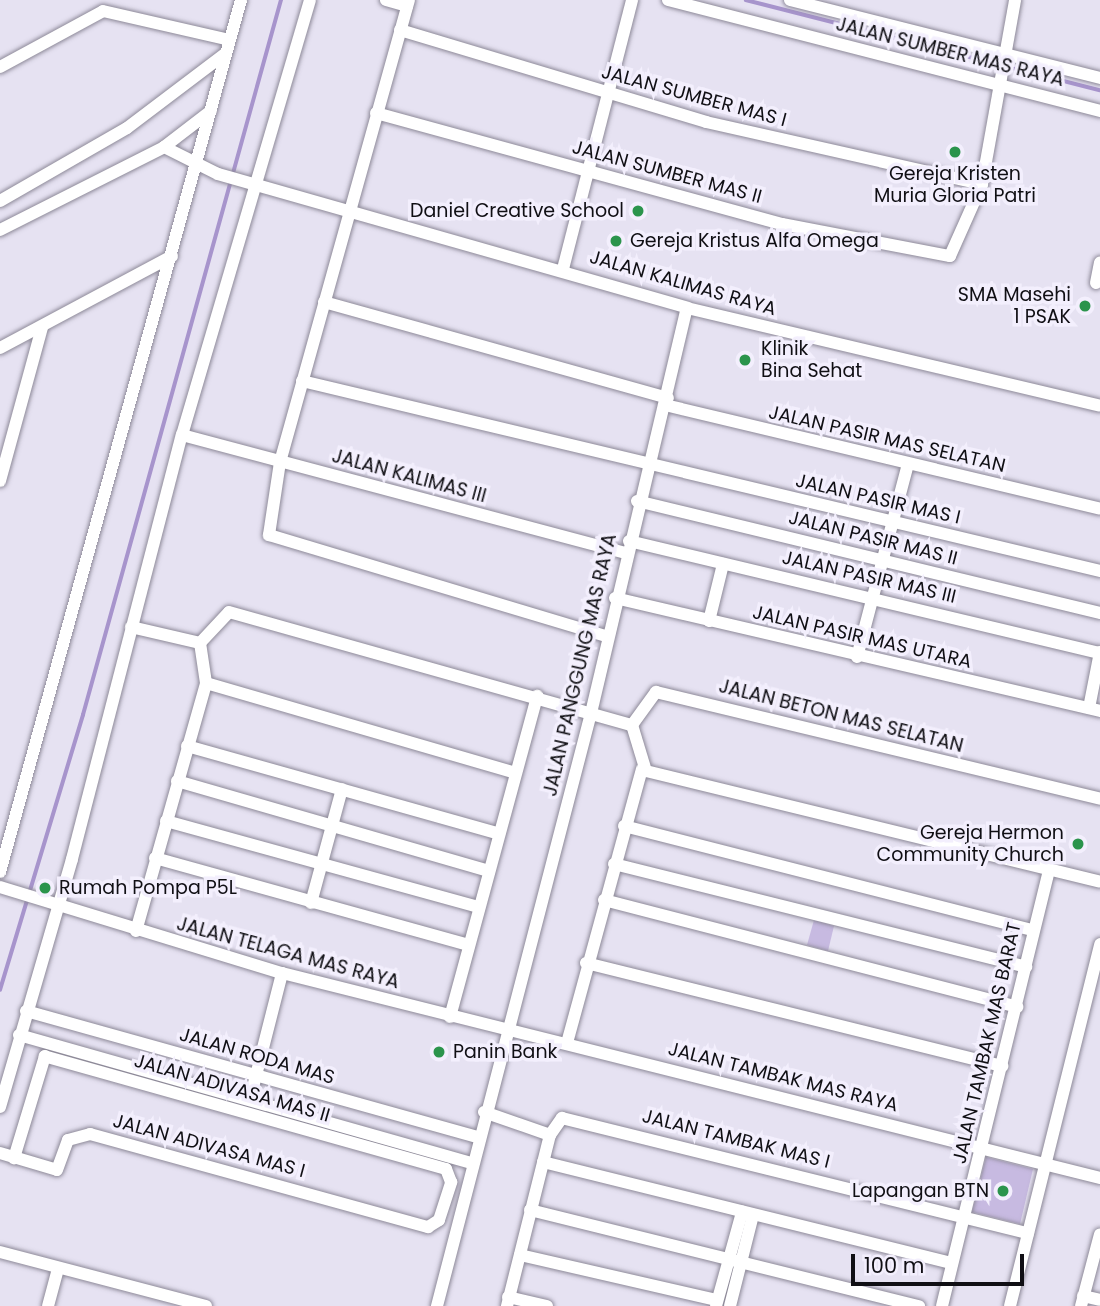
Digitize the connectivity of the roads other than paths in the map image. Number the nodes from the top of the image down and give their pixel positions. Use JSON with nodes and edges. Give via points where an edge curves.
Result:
{"nodes":[{"id":1,"x":241,"y":0,"type":"edge"},
{"id":2,"x":310,"y":0,"type":"edge"},
{"id":3,"x":386,"y":0,"type":"edge"},
{"id":4,"x":632,"y":0,"type":"edge"},
{"id":5,"x":668,"y":0,"type":"edge"},
{"id":6,"x":790,"y":0,"type":"edge"},
{"id":7,"x":1015,"y":0,"type":"edge"},
{"id":8,"x":408,"y":3,"type":"edge"},
{"id":9,"x":400,"y":30,"type":"junction"},
{"id":10,"x":230,"y":40,"type":"junction"},
{"id":11,"x":1007,"y":53,"type":"junction"},
{"id":12,"x":225,"y":54,"type":"junction"},
{"id":13,"x":0,"y":67,"type":"edge"},
{"id":14,"x":1100,"y":78,"type":"edge"},
{"id":15,"x":1002,"y":82,"type":"junction"},
{"id":16,"x":610,"y":94,"type":"junction"},
{"id":17,"x":211,"y":111,"type":"junction"},
{"id":18,"x":1100,"y":111,"type":"edge"},
{"id":19,"x":376,"y":113,"type":"junction"},
{"id":20,"x":164,"y":147,"type":"junction"},
{"id":21,"x":198,"y":163,"type":"junction"},
{"id":22,"x":586,"y":170,"type":"junction"},
{"id":23,"x":982,"y":184,"type":"junction"},
{"id":24,"x":258,"y":185,"type":"junction"},
{"id":25,"x":0,"y":201,"type":"edge"},
{"id":26,"x":349,"y":211,"type":"junction"},
{"id":27,"x":0,"y":230,"type":"edge"},
{"id":28,"x":172,"y":256,"type":"junction"},
{"id":29,"x":1100,"y":262,"type":"edge"},
{"id":30,"x":563,"y":270,"type":"junction"},
{"id":31,"x":1096,"y":283,"type":"dead end"},
{"id":32,"x":324,"y":302,"type":"junction"},
{"id":33,"x":687,"y":308,"type":"junction"},
{"id":34,"x":42,"y":327,"type":"junction"},
{"id":35,"x":0,"y":348,"type":"edge"},
{"id":36,"x":302,"y":381,"type":"junction"},
{"id":37,"x":666,"y":401,"type":"junction"},
{"id":38,"x":1100,"y":406,"type":"edge"},
{"id":39,"x":182,"y":435,"type":"junction"},
{"id":40,"x":280,"y":462,"type":"junction"},
{"id":41,"x":908,"y":464,"type":"junction"},
{"id":42,"x":647,"y":466,"type":"junction"},
{"id":43,"x":0,"y":481,"type":"edge"},
{"id":44,"x":637,"y":501,"type":"junction"},
{"id":45,"x":1100,"y":509,"type":"edge"},
{"id":46,"x":892,"y":522,"type":"junction"},
{"id":47,"x":628,"y":547,"type":"junction"},
{"id":48,"x":883,"y":560,"type":"junction"},
{"id":49,"x":723,"y":564,"type":"junction"},
{"id":50,"x":1100,"y":571,"type":"edge"},
{"id":51,"x":870,"y":596,"type":"junction"},
{"id":52,"x":615,"y":598,"type":"junction"},
{"id":53,"x":1100,"y":613,"type":"edge"},
{"id":54,"x":709,"y":621,"type":"junction"},
{"id":55,"x":131,"y":627,"type":"junction"},
{"id":56,"x":606,"y":636,"type":"junction"},
{"id":57,"x":200,"y":643,"type":"junction"},
{"id":58,"x":1100,"y":652,"type":"edge"},
{"id":59,"x":856,"y":657,"type":"junction"},
{"id":60,"x":206,"y":683,"type":"junction"},
{"id":61,"x":537,"y":696,"type":"junction"},
{"id":62,"x":1094,"y":710,"type":"edge"},
{"id":63,"x":590,"y":713,"type":"junction"},
{"id":64,"x":632,"y":725,"type":"junction"},
{"id":65,"x":187,"y":746,"type":"junction"},
{"id":66,"x":642,"y":769,"type":"junction"},
{"id":67,"x":513,"y":772,"type":"junction"},
{"id":68,"x":177,"y":781,"type":"junction"},
{"id":69,"x":342,"y":789,"type":"junction"},
{"id":70,"x":1100,"y":799,"type":"edge"},
{"id":71,"x":166,"y":821,"type":"junction"},
{"id":72,"x":6,"y":822,"type":"edge"},
{"id":73,"x":331,"y":826,"type":"junction"},
{"id":74,"x":624,"y":826,"type":"junction"},
{"id":75,"x":497,"y":833,"type":"junction"},
{"id":76,"x":155,"y":858,"type":"junction"},
{"id":77,"x":321,"y":863,"type":"junction"},
{"id":78,"x":614,"y":864,"type":"junction"},
{"id":79,"x":489,"y":871,"type":"junction"},
{"id":80,"x":1049,"y":871,"type":"junction"},
{"id":81,"x":0,"y":872,"type":"edge"},
{"id":82,"x":1100,"y":882,"type":"edge"},
{"id":83,"x":0,"y":887,"type":"edge"},
{"id":84,"x":604,"y":900,"type":"junction"},
{"id":85,"x":311,"y":903,"type":"junction"},
{"id":86,"x":54,"y":905,"type":"junction"},
{"id":87,"x":478,"y":907,"type":"junction"},
{"id":88,"x":1032,"y":930,"type":"junction"},
{"id":89,"x":136,"y":931,"type":"junction"},
{"id":90,"x":468,"y":944,"type":"junction"},
{"id":91,"x":1100,"y":944,"type":"edge"},
{"id":92,"x":586,"y":963,"type":"junction"},
{"id":93,"x":1026,"y":967,"type":"junction"},
{"id":94,"x":282,"y":974,"type":"junction"},
{"id":95,"x":1017,"y":1007,"type":"junction"},
{"id":96,"x":26,"y":1011,"type":"junction"},
{"id":97,"x":450,"y":1017,"type":"junction"},
{"id":98,"x":510,"y":1031,"type":"junction"},
{"id":99,"x":19,"y":1035,"type":"junction"},
{"id":100,"x":567,"y":1043,"type":"junction"},
{"id":101,"x":1002,"y":1066,"type":"junction"},
{"id":102,"x":256,"y":1076,"type":"junction"},
{"id":103,"x":250,"y":1100,"type":"junction"},
{"id":104,"x":0,"y":1107,"type":"edge"},
{"id":105,"x":484,"y":1112,"type":"junction"},
{"id":106,"x":550,"y":1135,"type":"junction"},
{"id":107,"x":477,"y":1137,"type":"junction"},
{"id":108,"x":983,"y":1146,"type":"junction"},
{"id":109,"x":0,"y":1153,"type":"edge"},
{"id":110,"x":14,"y":1158,"type":"junction"},
{"id":111,"x":543,"y":1162,"type":"junction"},
{"id":112,"x":471,"y":1163,"type":"junction"},
{"id":113,"x":1045,"y":1166,"type":"junction"},
{"id":114,"x":1100,"y":1178,"type":"edge"},
{"id":115,"x":530,"y":1210,"type":"junction"},
{"id":116,"x":747,"y":1214,"type":"junction"},
{"id":117,"x":965,"y":1217,"type":"junction"},
{"id":118,"x":428,"y":1227,"type":"joint"},
{"id":119,"x":1028,"y":1233,"type":"junction"},
{"id":120,"x":1099,"y":1242,"type":"edge"},
{"id":121,"x":0,"y":1252,"type":"edge"},
{"id":122,"x":520,"y":1255,"type":"junction"},
{"id":123,"x":734,"y":1260,"type":"junction"},
{"id":124,"x":951,"y":1263,"type":"junction"},
{"id":125,"x":58,"y":1268,"type":"junction"},
{"id":126,"x":1100,"y":1300,"type":"edge"},
{"id":127,"x":508,"y":1301,"type":"edge"},
{"id":128,"x":1082,"y":1301,"type":"edge"},
{"id":129,"x":717,"y":1303,"type":"edge"},
{"id":130,"x":735,"y":1305,"type":"edge"},
{"id":131,"x":48,"y":1306,"type":"edge"},
{"id":132,"x":206,"y":1306,"type":"edge"},
{"id":133,"x":437,"y":1306,"type":"edge"},
{"id":134,"x":547,"y":1306,"type":"edge"},
{"id":135,"x":919,"y":1306,"type":"edge"},
{"id":136,"x":942,"y":1306,"type":"edge"},
{"id":137,"x":1010,"y":1306,"type":"edge"}],
"edges":[{"from":1,"to":10,"type":"street"},
{"from":2,"to":24,"type":"street"},
{"from":3,"to":8,"type":"street"},
{"from":4,"to":16,"type":"street"},
{"from":5,"to":15,"type":"street","name":"JALAN SUMBER MAS RAYA"},
{"from":6,"to":11,"type":"street","name":"JALAN SUMBER MAS RAYA"},
{"from":7,"to":11,"type":"street"},
{"from":8,"to":9,"type":"street"},
{"from":9,"to":16,"type":"street","name":"JALAN SUMBER MAS I"},
{"from":9,"to":19,"type":"street"},
{"from":10,"to":12,"type":"street"},
{"from":10,"to":13,"type":"street","via":[[103,11]]},
{"from":11,"to":14,"type":"street","name":"JALAN SUMBER MAS RAYA"},
{"from":11,"to":15,"type":"street"},
{"from":12,"to":17,"type":"street"},
{"from":12,"to":25,"type":"street","via":[[127,128]]},
{"from":15,"to":18,"type":"street","name":"JALAN SUMBER MAS RAYA"},
{"from":15,"to":23,"type":"street"},
{"from":16,"to":22,"type":"street"},
{"from":16,"to":23,"type":"street","name":"JALAN SUMBER MAS I","via":[[706,122]]},
{"from":17,"to":20,"type":"street"},
{"from":17,"to":21,"type":"street"},
{"from":19,"to":22,"type":"street","name":"JALAN SUMBER MAS II"},
{"from":19,"to":26,"type":"street"},
{"from":20,"to":21,"type":"street","name":"JALAN KALIMAS RAYA"},
{"from":20,"to":27,"type":"street"},
{"from":21,"to":24,"type":"street","name":"JALAN KALIMAS RAYA"},
{"from":21,"to":28,"type":"street"},
{"from":22,"to":23,"type":"street","name":"JALAN SUMBER MAS II","via":[[782,224],[950,257]]},
{"from":22,"to":30,"type":"street"},
{"from":24,"to":26,"type":"street","name":"JALAN KALIMAS RAYA"},
{"from":24,"to":39,"type":"street"},
{"from":26,"to":30,"type":"street","name":"JALAN KALIMAS RAYA"},
{"from":26,"to":32,"type":"street"},
{"from":28,"to":34,"type":"street"},
{"from":28,"to":72,"type":"street"},
{"from":29,"to":31,"type":"street"},
{"from":30,"to":33,"type":"street","name":"JALAN KALIMAS RAYA"},
{"from":32,"to":36,"type":"street"},
{"from":32,"to":37,"type":"street","name":"JALAN PASIR MAS SELATAN"},
{"from":33,"to":37,"type":"street","name":"JALAN PANGGUNG MAS RAYA"},
{"from":33,"to":38,"type":"street","name":"JALAN KALIMAS RAYA"},
{"from":34,"to":35,"type":"street"},
{"from":34,"to":43,"type":"street"},
{"from":36,"to":40,"type":"street"},
{"from":36,"to":42,"type":"street","name":"JALAN PASIR MAS I"},
{"from":37,"to":41,"type":"street","name":"JALAN PASIR MAS SELATAN"},
{"from":37,"to":42,"type":"street","name":"JALAN PANGGUNG MAS RAYA"},
{"from":39,"to":40,"type":"street","name":"JALAN KALIMAS III"},
{"from":39,"to":55,"type":"street"},
{"from":40,"to":47,"type":"street","name":"JALAN KALIMAS III"},
{"from":40,"to":56,"type":"street","via":[[268,528],[273,540]]},
{"from":41,"to":45,"type":"street","name":"JALAN PASIR MAS SELATAN"},
{"from":41,"to":46,"type":"street"},
{"from":42,"to":44,"type":"street","name":"JALAN PANGGUNG MAS RAYA"},
{"from":42,"to":46,"type":"street","name":"JALAN PASIR MAS I"},
{"from":44,"to":47,"type":"street","name":"JALAN PANGGUNG MAS RAYA"},
{"from":44,"to":48,"type":"street","name":"JALAN PASIR MAS II"},
{"from":46,"to":48,"type":"street"},
{"from":46,"to":50,"type":"street","name":"JALAN PASIR MAS I"},
{"from":47,"to":49,"type":"street","name":"JALAN PASIR MAS III"},
{"from":47,"to":52,"type":"street","name":"JALAN PANGGUNG MAS RAYA"},
{"from":48,"to":51,"type":"street"},
{"from":48,"to":53,"type":"street","name":"JALAN PASIR MAS II"},
{"from":49,"to":51,"type":"street","name":"JALAN PASIR MAS III"},
{"from":49,"to":54,"type":"street"},
{"from":51,"to":58,"type":"street","name":"JALAN PASIR MAS III"},
{"from":51,"to":59,"type":"street"},
{"from":52,"to":54,"type":"street","name":"JALAN PASIR MAS UTARA"},
{"from":52,"to":56,"type":"street","name":"JALAN PANGGUNG MAS RAYA"},
{"from":54,"to":59,"type":"street","name":"JALAN PASIR MAS UTARA"},
{"from":55,"to":57,"type":"street"},
{"from":55,"to":86,"type":"street"},
{"from":56,"to":63,"type":"street","name":"JALAN PANGGUNG MAS RAYA"},
{"from":57,"to":60,"type":"street"},
{"from":57,"to":61,"type":"street","via":[[224,613]]},
{"from":58,"to":62,"type":"street"},
{"from":59,"to":62,"type":"street","name":"JALAN PASIR MAS UTARA"},
{"from":60,"to":65,"type":"street"},
{"from":60,"to":67,"type":"street"},
{"from":61,"to":63,"type":"street"},
{"from":61,"to":67,"type":"street"},
{"from":63,"to":64,"type":"street"},
{"from":63,"to":98,"type":"street","name":"JALAN PANGGUNG MAS RAYA"},
{"from":64,"to":66,"type":"street"},
{"from":64,"to":70,"type":"street","name":"JALAN BETON MAS SELATAN","via":[[656,692]]},
{"from":65,"to":68,"type":"street"},
{"from":65,"to":69,"type":"street"},
{"from":66,"to":74,"type":"street"},
{"from":66,"to":80,"type":"street"},
{"from":67,"to":75,"type":"street"},
{"from":68,"to":71,"type":"street"},
{"from":68,"to":73,"type":"street"},
{"from":69,"to":73,"type":"street"},
{"from":69,"to":75,"type":"street"},
{"from":71,"to":76,"type":"street"},
{"from":71,"to":77,"type":"street"},
{"from":72,"to":81,"type":"street"},
{"from":73,"to":77,"type":"street"},
{"from":73,"to":79,"type":"street"},
{"from":74,"to":78,"type":"street"},
{"from":74,"to":88,"type":"street"},
{"from":75,"to":79,"type":"street"},
{"from":76,"to":85,"type":"street"},
{"from":76,"to":89,"type":"street"},
{"from":77,"to":85,"type":"street"},
{"from":77,"to":87,"type":"street"},
{"from":78,"to":84,"type":"street"},
{"from":78,"to":93,"type":"street"},
{"from":79,"to":87,"type":"street"},
{"from":80,"to":82,"type":"street"},
{"from":80,"to":88,"type":"street","name":"JALAN TAMBAK MAS BARAT"},
{"from":83,"to":86,"type":"street","name":"JALAN TELAGA MAS RAYA"},
{"from":84,"to":92,"type":"street"},
{"from":84,"to":95,"type":"street"},
{"from":85,"to":90,"type":"street"},
{"from":86,"to":89,"type":"street","name":"JALAN TELAGA MAS RAYA"},
{"from":86,"to":96,"type":"street"},
{"from":87,"to":90,"type":"street"},
{"from":88,"to":93,"type":"street","name":"JALAN TAMBAK MAS BARAT"},
{"from":89,"to":94,"type":"street","name":"JALAN TELAGA MAS RAYA"},
{"from":90,"to":97,"type":"street"},
{"from":91,"to":113,"type":"street"},
{"from":92,"to":100,"type":"street"},
{"from":92,"to":101,"type":"street"},
{"from":93,"to":95,"type":"street","name":"JALAN TAMBAK MAS BARAT"},
{"from":94,"to":97,"type":"street","name":"JALAN TELAGA MAS RAYA"},
{"from":94,"to":102,"type":"street"},
{"from":95,"to":101,"type":"street","name":"JALAN TAMBAK MAS BARAT"},
{"from":96,"to":99,"type":"street"},
{"from":96,"to":102,"type":"street","name":"JALAN RODA MAS"},
{"from":97,"to":98,"type":"street","name":"JALAN TELAGA MAS RAYA"},
{"from":98,"to":100,"type":"street","name":"JALAN TAMBAK MAS RAYA"},
{"from":98,"to":105,"type":"street","name":"JALAN PANGGUNG MAS RAYA"},
{"from":99,"to":103,"type":"street"},
{"from":99,"to":104,"type":"street"},
{"from":100,"to":108,"type":"street","name":"JALAN TAMBAK MAS RAYA"},
{"from":101,"to":108,"type":"street","name":"JALAN TAMBAK MAS BARAT"},
{"from":102,"to":103,"type":"street"},
{"from":102,"to":107,"type":"street","name":"JALAN RODA MAS"},
{"from":103,"to":112,"type":"street"},
{"from":105,"to":106,"type":"street"},
{"from":105,"to":107,"type":"street","name":"JALAN PANGGUNG MAS RAYA"},
{"from":106,"to":111,"type":"street"},
{"from":106,"to":117,"type":"street","name":"JALAN TAMBAK MAS I","via":[[557,1121],[569,1118]]},
{"from":107,"to":112,"type":"street","name":"JALAN PANGGUNG MAS RAYA"},
{"from":108,"to":113,"type":"street","name":"JALAN TAMBAK MAS RAYA"},
{"from":108,"to":117,"type":"street","name":"JALAN TAMBAK MAS BARAT"},
{"from":109,"to":110,"type":"street","name":"JALAN ADIVASA MAS I"},
{"from":110,"to":118,"type":"street","name":"JALAN ADIVASA MAS I","via":[[57,1170],[68,1140],[90,1134]]},
{"from":110,"to":118,"type":"street","name":"JALAN ADIVASA MAS II","via":[[43,1059],[50,1057],[446,1169],[450,1188],[439,1220]]},
{"from":111,"to":115,"type":"street"},
{"from":111,"to":116,"type":"street"},
{"from":112,"to":133,"type":"street","name":"JALAN PANGGUNG MAS RAYA"},
{"from":113,"to":114,"type":"street","name":"JALAN TAMBAK MAS RAYA"},
{"from":113,"to":119,"type":"street"},
{"from":115,"to":122,"type":"street"},
{"from":115,"to":123,"type":"street"},
{"from":116,"to":123,"type":"street"},
{"from":116,"to":124,"type":"street"},
{"from":117,"to":119,"type":"street","name":"JALAN TAMBAK MAS I"},
{"from":117,"to":124,"type":"street","name":"JALAN TAMBAK MAS BARAT"},
{"from":119,"to":137,"type":"street"},
{"from":120,"to":128,"type":"street"},
{"from":121,"to":125,"type":"street"},
{"from":122,"to":127,"type":"street"},
{"from":122,"to":129,"type":"street"},
{"from":123,"to":129,"type":"street"},
{"from":123,"to":130,"type":"street"},
{"from":123,"to":135,"type":"street"},
{"from":124,"to":136,"type":"street","name":"JALAN TAMBAK MAS BARAT"},
{"from":125,"to":131,"type":"street"},
{"from":125,"to":132,"type":"street"},
{"from":126,"to":128,"type":"street"},
{"from":127,"to":134,"type":"street"}]}
